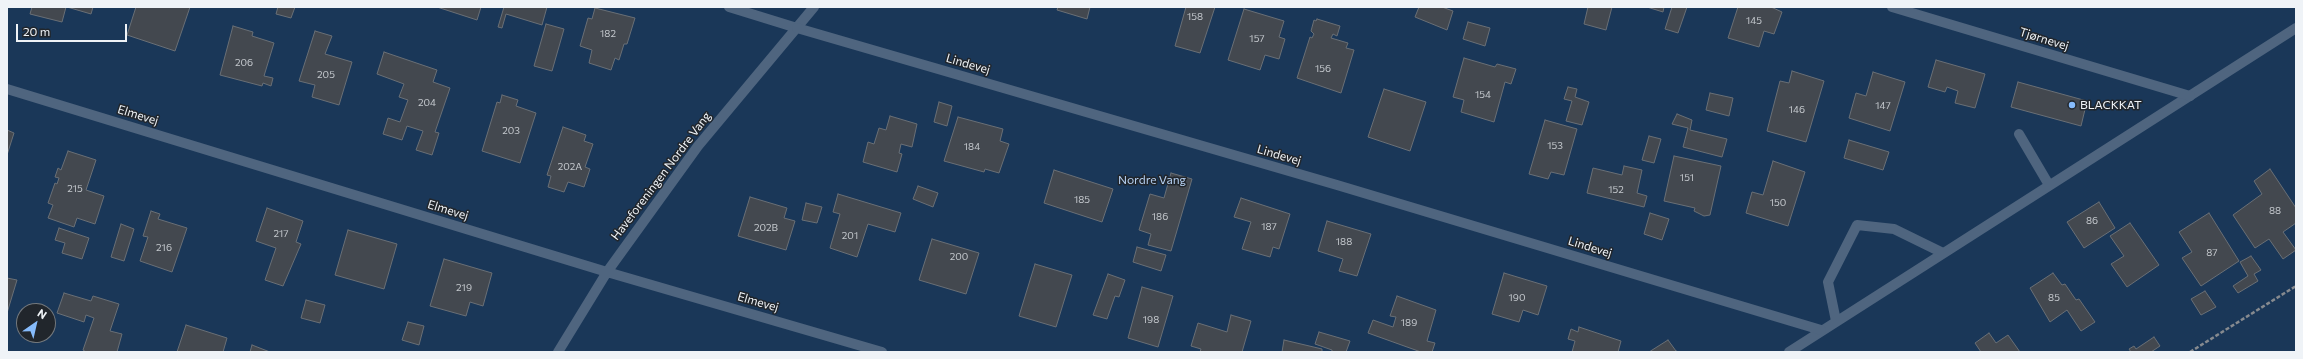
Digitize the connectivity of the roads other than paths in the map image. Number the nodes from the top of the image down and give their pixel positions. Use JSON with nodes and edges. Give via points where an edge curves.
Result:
{"nodes":[{"id":1,"x":729,"y":7,"type":"edge"},
{"id":2,"x":814,"y":7,"type":"edge"},
{"id":3,"x":1892,"y":7,"type":"edge"},
{"id":4,"x":797,"y":28,"type":"junction"},
{"id":5,"x":2296,"y":28,"type":"edge"},
{"id":6,"x":7,"y":89,"type":"edge"},
{"id":7,"x":2190,"y":96,"type":"junction"},
{"id":8,"x":2019,"y":134,"type":"dead end"},
{"id":9,"x":2049,"y":185,"type":"junction"},
{"id":10,"x":1943,"y":253,"type":"junction"},
{"id":11,"x":607,"y":272,"type":"junction"},
{"id":12,"x":1836,"y":321,"type":"junction"},
{"id":13,"x":1821,"y":330,"type":"junction"},
{"id":14,"x":558,"y":352,"type":"edge"},
{"id":15,"x":882,"y":352,"type":"edge"},
{"id":16,"x":1789,"y":352,"type":"edge"}],
"edges":[{"from":1,"to":4,"type":"street","name":"Lindevej"},
{"from":2,"to":4,"type":"street","name":"Haveforeningen Nordre Vang"},
{"from":3,"to":7,"type":"street","name":"Tjørnevej"},
{"from":4,"to":11,"type":"street","name":"Haveforeningen Nordre Vang","via":[[698,146]]},
{"from":4,"to":13,"type":"street","name":"Lindevej","via":[[1337,185]]},
{"from":5,"to":7,"type":"street"},
{"from":6,"to":11,"type":"street","name":"Elmevej"},
{"from":7,"to":9,"type":"street"},
{"from":8,"to":9,"type":"street"},
{"from":9,"to":10,"type":"street"},
{"from":10,"to":12,"type":"street"},
{"from":10,"to":12,"type":"street","via":[[1894,229],[1857,225],[1828,282]]},
{"from":11,"to":14,"type":"street","name":"Haveforeningen Nordre Vang"},
{"from":11,"to":15,"type":"street","name":"Elmevej"},
{"from":12,"to":13,"type":"street"},
{"from":13,"to":16,"type":"street"}]}
